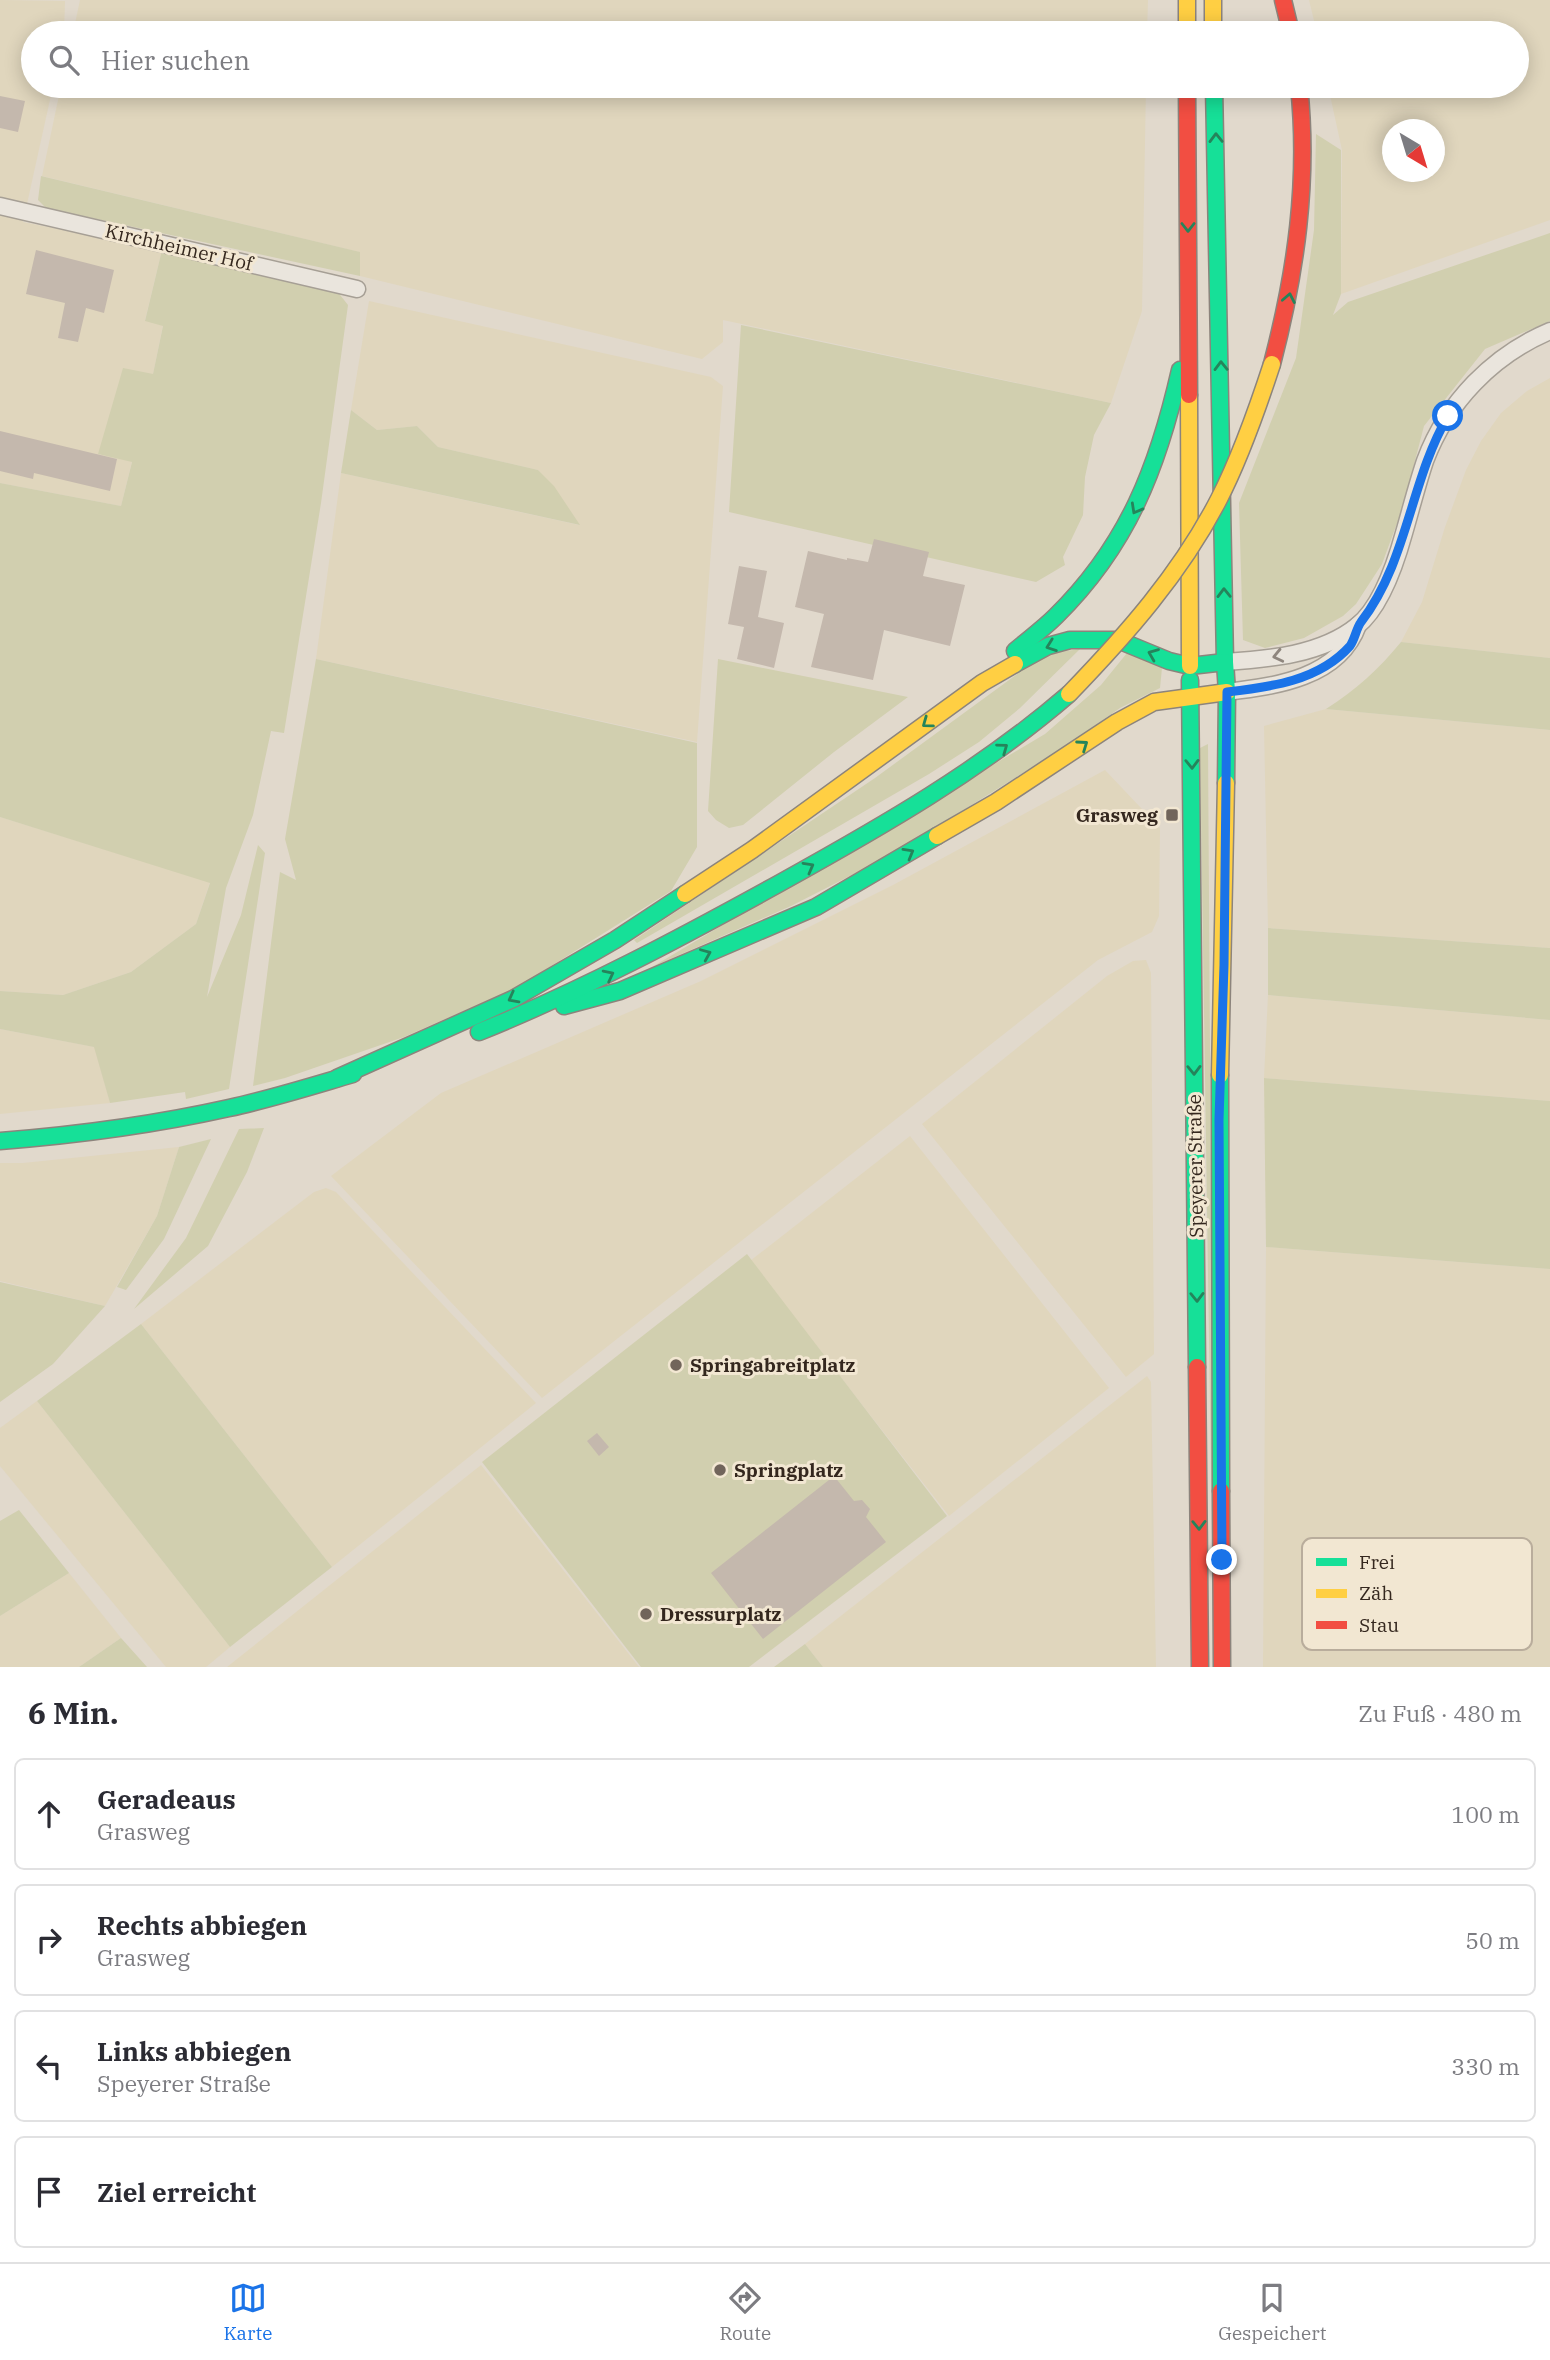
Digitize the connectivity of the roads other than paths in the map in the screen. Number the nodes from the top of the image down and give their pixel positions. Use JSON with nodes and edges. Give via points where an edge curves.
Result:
{"nodes":[{"id":1,"x":1187,"y":0,"type":"edge"},
{"id":2,"x":1213,"y":0,"type":"edge"},
{"id":3,"x":1283,"y":0,"type":"edge"},
{"id":4,"x":1187,"y":21,"type":"edge"},
{"id":5,"x":1213,"y":21,"type":"edge"},
{"id":6,"x":1288,"y":21,"type":"edge"},
{"id":7,"x":1187,"y":98,"type":"edge"},
{"id":8,"x":1214,"y":98,"type":"edge"},
{"id":9,"x":1301,"y":98,"type":"edge"},
{"id":10,"x":0,"y":206,"type":"edge"},
{"id":11,"x":357,"y":289,"type":"dead end"},
{"id":12,"x":1189,"y":331,"type":"junction"},
{"id":13,"x":1550,"y":331,"type":"edge"},
{"id":14,"x":1358,"y":625,"type":"junction"},
{"id":15,"x":1225,"y":662,"type":"junction"},
{"id":16,"x":1190,"y":666,"type":"junction"},
{"id":17,"x":982,"y":683,"type":"junction"},
{"id":18,"x":1227,"y":692,"type":"junction"},
{"id":19,"x":1189,"y":696,"type":"junction"},
{"id":20,"x":479,"y":1031,"type":"junction"},
{"id":21,"x":337,"y":1079,"type":"junction"},
{"id":22,"x":0,"y":1141,"type":"edge"},
{"id":23,"x":1200,"y":1667,"type":"edge"},
{"id":24,"x":1222,"y":1667,"type":"edge"}],
"edges":[{"from":1,"to":4,"type":"main road"},
{"from":2,"to":5,"type":"main road"},
{"from":3,"to":6,"type":"main road"},
{"from":7,"to":12,"type":"main road","one_way":true},
{"from":15,"to":8,"type":"main road","name":"Speyerer Straße","one_way":true},
{"from":20,"to":9,"type":"main road","one_way":true,"bridge":true,"via":[[607,976],[912,809],[1010,744],[1069,694],[1135,624],[1178,568],[1219,500],[1272,364],[1292,283],[1302,195]]},
{"from":10,"to":11,"type":"street","name":"Kirchheimer Hof"},
{"from":12,"to":16,"type":"main road","name":"Speyerer Straße"},
{"from":12,"to":17,"type":"main road","one_way":true,"via":[[1162,446],[1140,504],[1107,558],[1059,614]]},
{"from":13,"to":14,"type":"street","via":[[1498,360],[1448,416],[1425,461],[1390,575]]},
{"from":14,"to":15,"type":"street","one_way":true,"via":[[1304,650]]},
{"from":14,"to":18,"type":"street","via":[[1352,643],[1319,669],[1272,687]]},
{"from":15,"to":16,"type":"main road"},
{"from":15,"to":18,"type":"main road","name":"Speyerer Straße"},
{"from":16,"to":17,"type":"main road","one_way":true,"via":[[1118,640],[1070,640],[1048,646]]},
{"from":16,"to":19,"type":"main road","name":"Speyerer Straße"},
{"from":17,"to":21,"type":"main road","one_way":true,"via":[[752,850],[615,940],[513,999]]},
{"from":18,"to":19,"type":"main road"},
{"from":18,"to":24,"type":"main road","name":"Speyerer Straße","via":[[1219,1120]]},
{"from":20,"to":19,"type":"main road","one_way":true,"via":[[620,990],[816,907],[996,803],[1117,722],[1154,702]]},
{"from":19,"to":23,"type":"main road","name":"Speyerer Straße","one_way":true},
{"from":20,"to":21,"type":"main road"},
{"from":21,"to":22,"type":"main road","via":[[199,1114]]}]}
